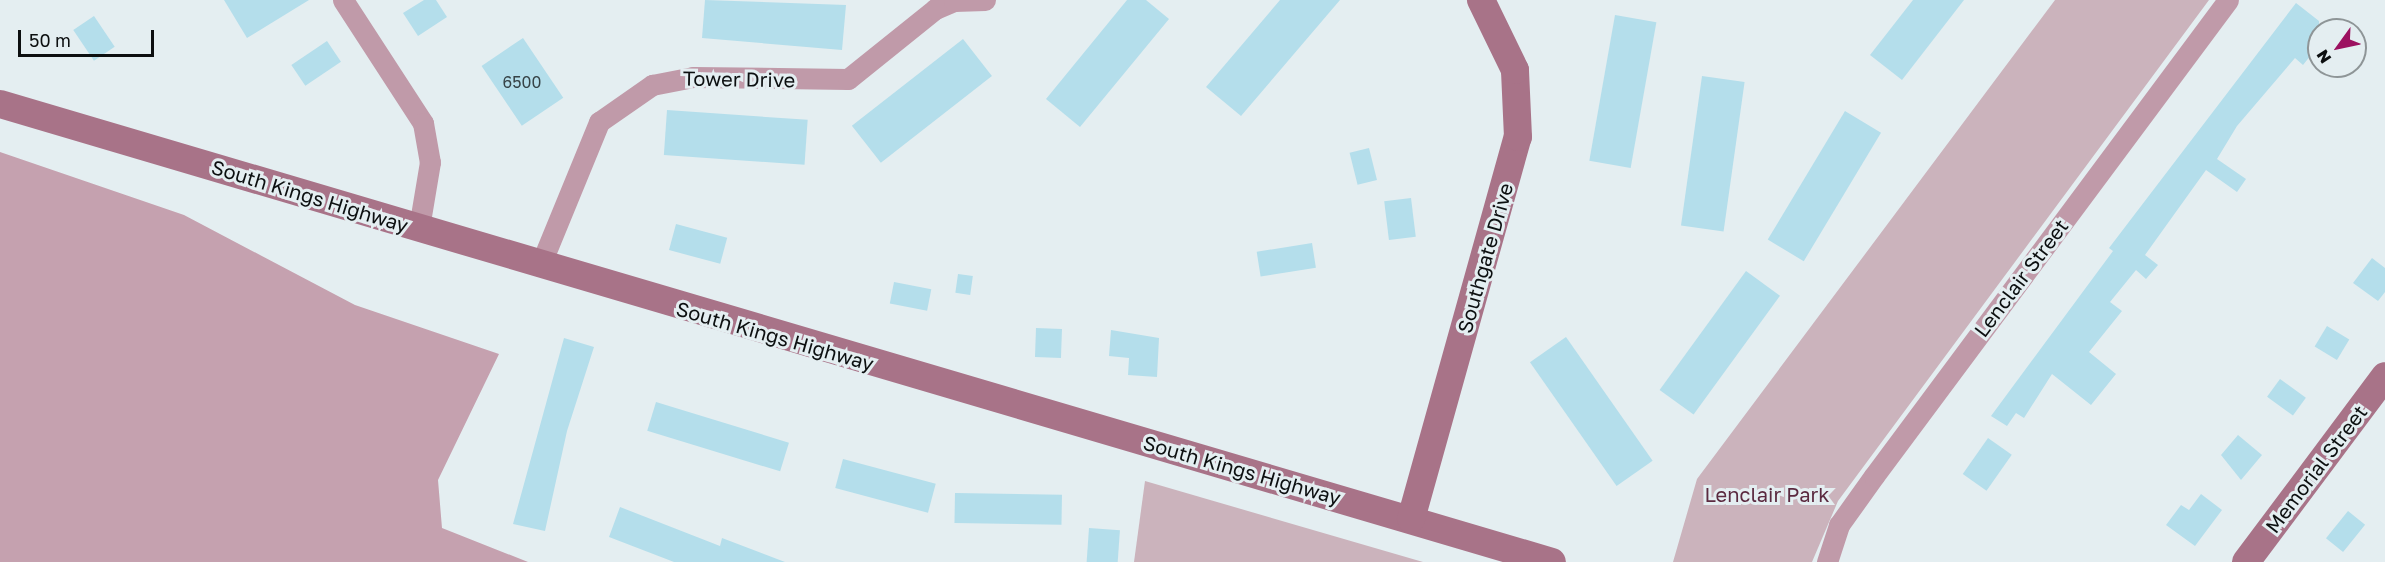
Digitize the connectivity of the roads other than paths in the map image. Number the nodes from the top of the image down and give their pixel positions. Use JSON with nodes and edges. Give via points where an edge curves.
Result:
{"nodes":[{"id":1,"x":343,"y":0,"type":"edge"},
{"id":2,"x":985,"y":0,"type":"edge"},
{"id":3,"x":1481,"y":0,"type":"edge"},
{"id":4,"x":2228,"y":0,"type":"edge"},
{"id":5,"x":0,"y":104,"type":"edge"},
{"id":6,"x":418,"y":228,"type":"junction"},
{"id":7,"x":540,"y":266,"type":"junction"},
{"id":8,"x":2385,"y":376,"type":"edge"},
{"id":9,"x":1410,"y":519,"type":"junction"},
{"id":10,"x":1552,"y":562,"type":"edge"},
{"id":11,"x":1827,"y":562,"type":"edge"},
{"id":12,"x":2246,"y":562,"type":"edge"}],
"edges":[{"from":1,"to":6,"type":"street","via":[[423,123],[430,162]]},
{"from":2,"to":7,"type":"street","name":"Tower Drive","via":[[954,1],[935,9],[848,79],[693,77],[652,85],[599,122]]},
{"from":3,"to":9,"type":"main road","name":"Southgate Drive","via":[[1515,70],[1518,137]]},
{"from":4,"to":11,"type":"street","name":"Lenclair Street","via":[[1868,484],[1839,525]]},
{"from":5,"to":6,"type":"main road","name":"South Kings Highway"},
{"from":6,"to":7,"type":"main road","name":"South Kings Highway"},
{"from":7,"to":9,"type":"main road","name":"South Kings Highway"},
{"from":8,"to":12,"type":"main road","name":"Memorial Street"},
{"from":9,"to":10,"type":"main road","name":"South Kings Highway"}]}
